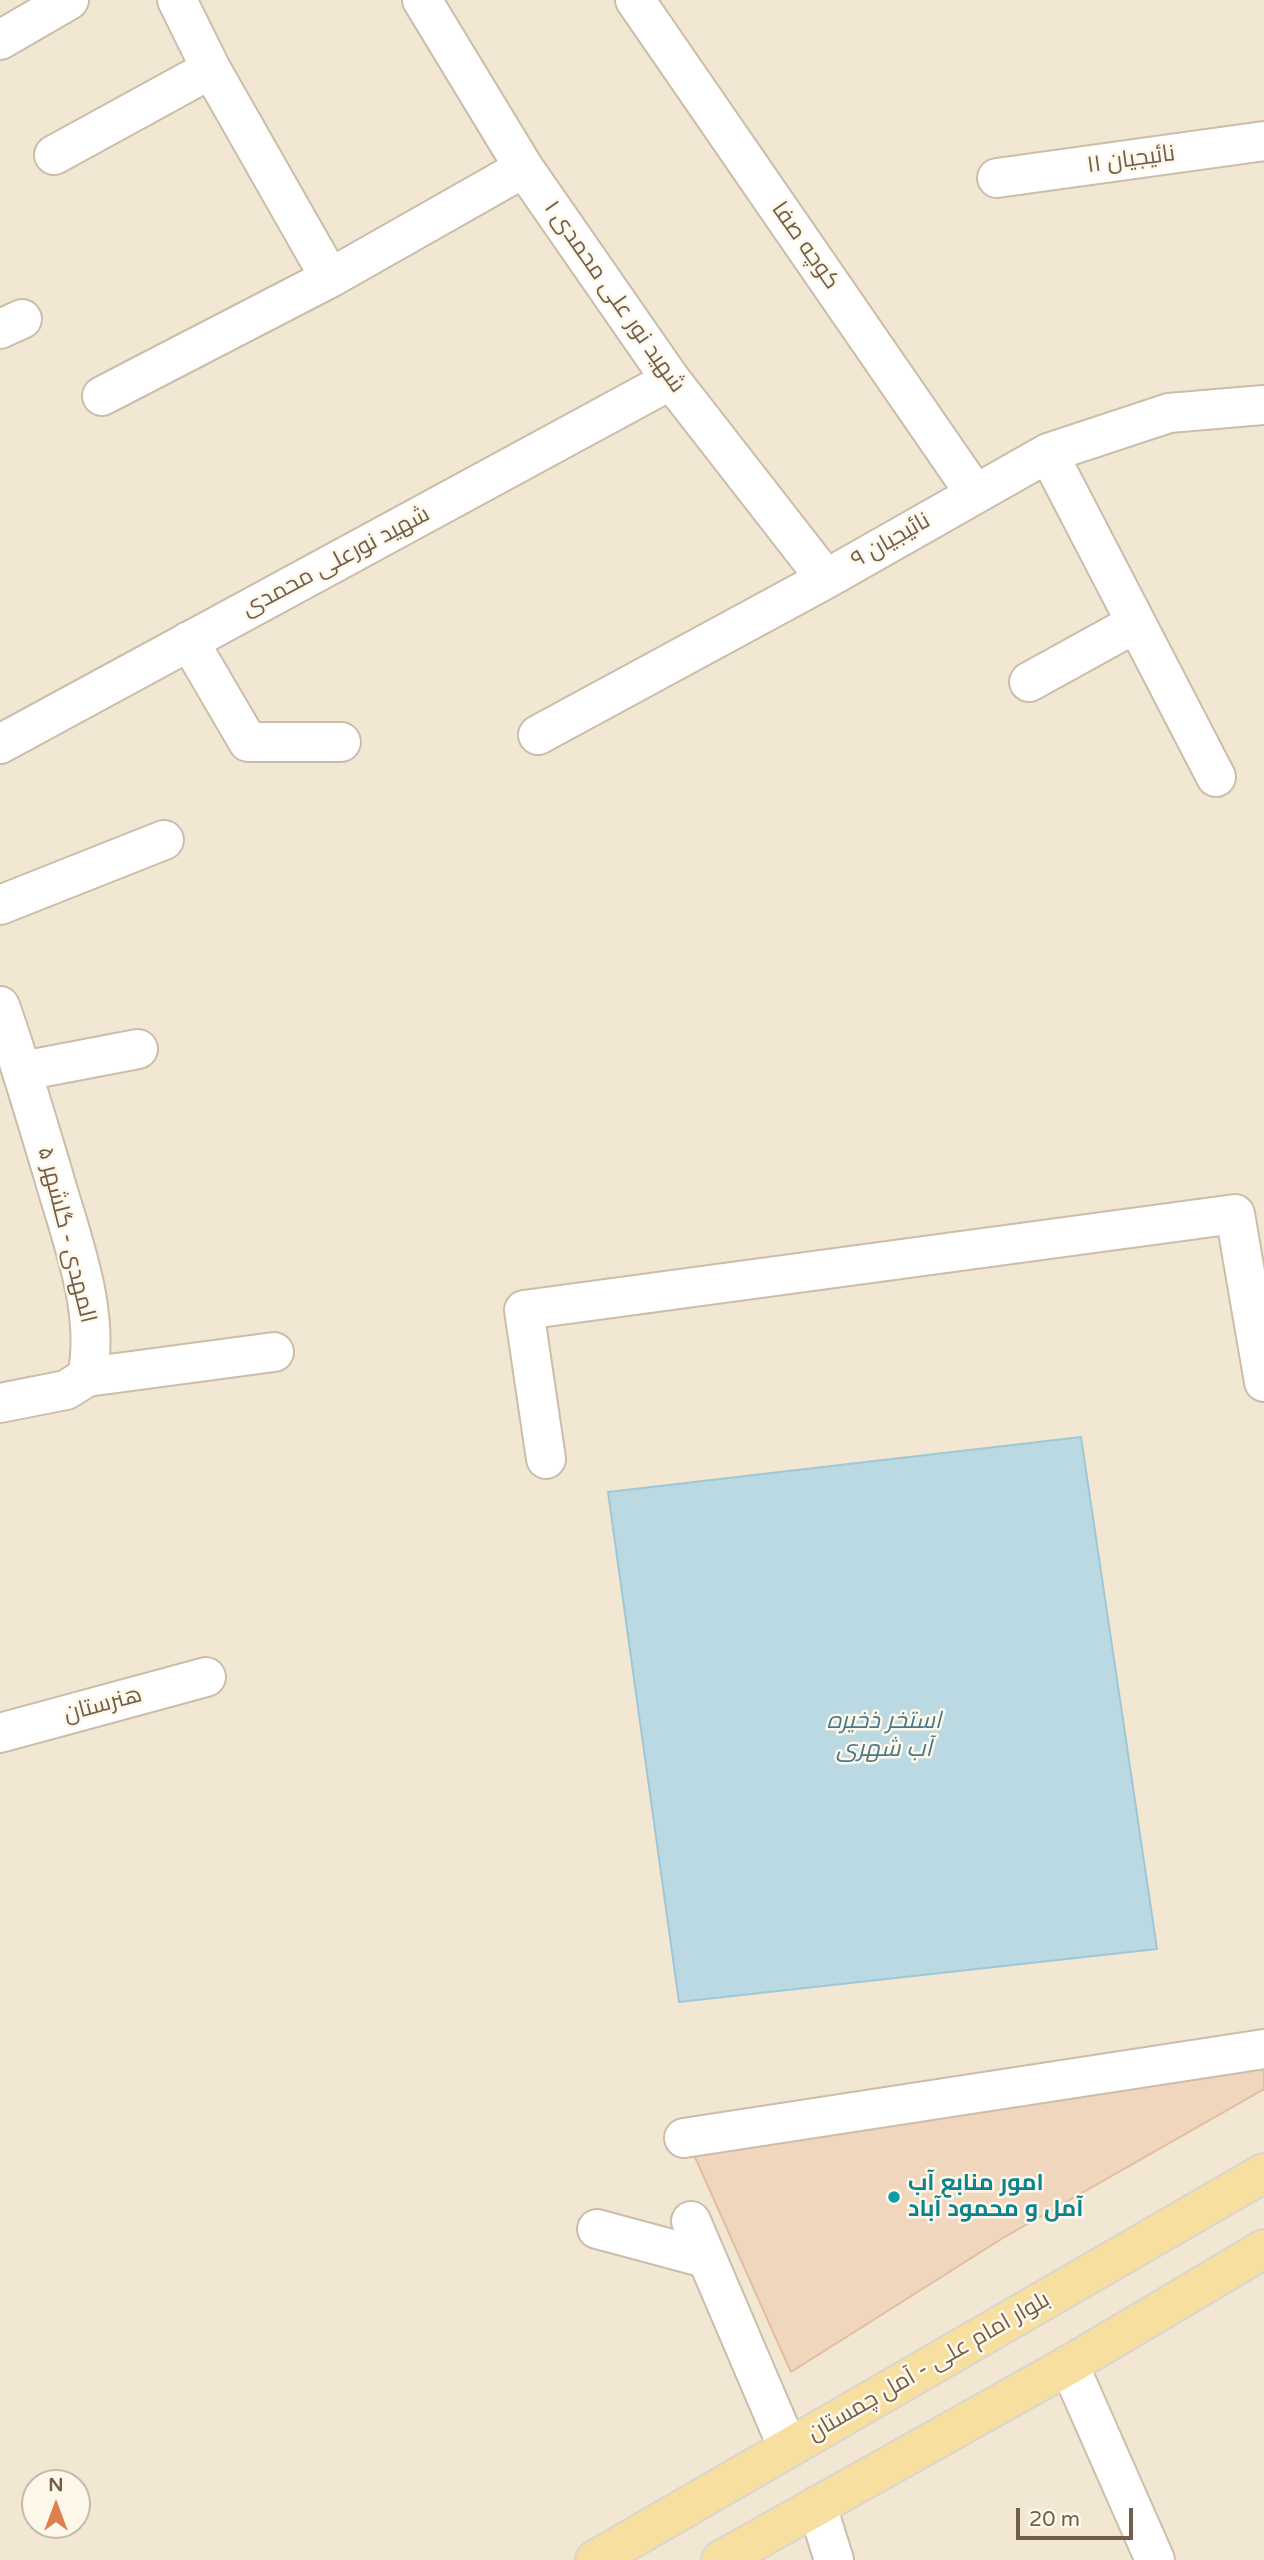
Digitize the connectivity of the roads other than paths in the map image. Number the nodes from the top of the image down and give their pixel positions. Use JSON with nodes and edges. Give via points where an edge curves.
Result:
{"nodes":[{"id":1,"x":69,"y":0,"type":"edge"},
{"id":2,"x":177,"y":0,"type":"edge"},
{"id":3,"x":422,"y":0,"type":"edge"},
{"id":4,"x":635,"y":0,"type":"edge"},
{"id":5,"x":0,"y":40,"type":"edge"},
{"id":6,"x":211,"y":69,"type":"junction"},
{"id":7,"x":1264,"y":141,"type":"edge"},
{"id":8,"x":54,"y":155,"type":"dead end"},
{"id":9,"x":524,"y":168,"type":"junction"},
{"id":10,"x":997,"y":178,"type":"dead end"},
{"id":11,"x":330,"y":278,"type":"junction"},
{"id":12,"x":671,"y":380,"type":"junction"},
{"id":13,"x":102,"y":396,"type":"dead end"},
{"id":14,"x":1264,"y":405,"type":"edge"},
{"id":15,"x":1048,"y":453,"type":"junction"},
{"id":16,"x":974,"y":492,"type":"junction"},
{"id":17,"x":826,"y":579,"type":"junction"},
{"id":18,"x":1136,"y":623,"type":"junction"},
{"id":19,"x":189,"y":641,"type":"junction"},
{"id":20,"x":1029,"y":681,"type":"dead end"},
{"id":21,"x":538,"y":735,"type":"dead end"},
{"id":22,"x":341,"y":742,"type":"dead end"},
{"id":23,"x":0,"y":744,"type":"edge"},
{"id":24,"x":1216,"y":777,"type":"dead end"},
{"id":25,"x":164,"y":840,"type":"dead end"},
{"id":26,"x":0,"y":905,"type":"edge"},
{"id":27,"x":0,"y":1006,"type":"edge"},
{"id":28,"x":138,"y":1049,"type":"dead end"},
{"id":29,"x":17,"y":1089,"type":"edge"},
{"id":30,"x":274,"y":1352,"type":"dead end"},
{"id":31,"x":87,"y":1377,"type":"junction"},
{"id":32,"x":1264,"y":1382,"type":"edge"},
{"id":33,"x":0,"y":1403,"type":"edge"},
{"id":34,"x":546,"y":1459,"type":"dead end"},
{"id":35,"x":206,"y":1677,"type":"dead end"},
{"id":36,"x":0,"y":1733,"type":"edge"},
{"id":37,"x":1264,"y":2049,"type":"edge"},
{"id":38,"x":684,"y":2138,"type":"dead end"},
{"id":39,"x":1264,"y":2173,"type":"edge"},
{"id":40,"x":691,"y":2221,"type":"dead end"},
{"id":41,"x":597,"y":2229,"type":"dead end"},
{"id":42,"x":1264,"y":2249,"type":"edge"},
{"id":43,"x":705,"y":2259,"type":"junction"},
{"id":44,"x":1069,"y":2365,"type":"junction"},
{"id":45,"x":789,"y":2448,"type":"junction"},
{"id":46,"x":817,"y":2506,"type":"junction"},
{"id":47,"x":595,"y":2560,"type":"edge"},
{"id":48,"x":721,"y":2560,"type":"edge"},
{"id":49,"x":834,"y":2560,"type":"edge"},
{"id":50,"x":1155,"y":2560,"type":"edge"}],
"edges":[{"from":1,"to":5,"type":"street"},
{"from":2,"to":6,"type":"street"},
{"from":3,"to":9,"type":"street","name":"شهید نور علی محمدی ۱"},
{"from":4,"to":16,"type":"street","name":"کوچه صفا"},
{"from":6,"to":8,"type":"street"},
{"from":6,"to":11,"type":"street"},
{"from":7,"to":10,"type":"street","name":"نائیجیان ۱۱"},
{"from":9,"to":11,"type":"street"},
{"from":9,"to":12,"type":"street","name":"شهید نور علی محمدی ۱"},
{"from":11,"to":13,"type":"street"},
{"from":12,"to":17,"type":"street","name":"شهید نور علی محمدی ۱"},
{"from":12,"to":19,"type":"street","name":"شهید نورعلی محمدی"},
{"from":14,"to":15,"type":"street","name":"نائیجیان ۹","via":[[1169,413]]},
{"from":15,"to":16,"type":"street","name":"نائیجیان ۹"},
{"from":15,"to":18,"type":"street"},
{"from":16,"to":17,"type":"street","name":"نائیجیان ۹"},
{"from":17,"to":21,"type":"street","name":"نائیجیان ۹"},
{"from":18,"to":20,"type":"street"},
{"from":18,"to":24,"type":"street"},
{"from":19,"to":22,"type":"street","via":[[248,742]]},
{"from":19,"to":23,"type":"street","name":"شهید نورعلی محمدی"},
{"from":25,"to":26,"type":"street"},
{"from":27,"to":29,"type":"street","name":"المهدی - گلشهر ۵"},
{"from":28,"to":29,"type":"street"},
{"from":29,"to":31,"type":"street","name":"المهدی - گلشهر ۵","via":[[84,1287],[93,1349]]},
{"from":30,"to":31,"type":"street"},
{"from":31,"to":33,"type":"street","via":[[66,1390]]},
{"from":32,"to":34,"type":"street","via":[[1235,1214],[524,1310]]},
{"from":35,"to":36,"type":"street","name":"هنرستان"},
{"from":37,"to":38,"type":"street"},
{"from":39,"to":45,"type":"main road","name":"بلوار امام علی - آمل چمستان"},
{"from":40,"to":43,"type":"street"},
{"from":41,"to":43,"type":"street"},
{"from":42,"to":44,"type":"main road"},
{"from":43,"to":45,"type":"street"},
{"from":44,"to":46,"type":"main road"},
{"from":44,"to":50,"type":"street"},
{"from":45,"to":47,"type":"main road","name":"بلوار امام علی - آمل چمستان"},
{"from":46,"to":48,"type":"main road"},
{"from":46,"to":49,"type":"street"}]}
